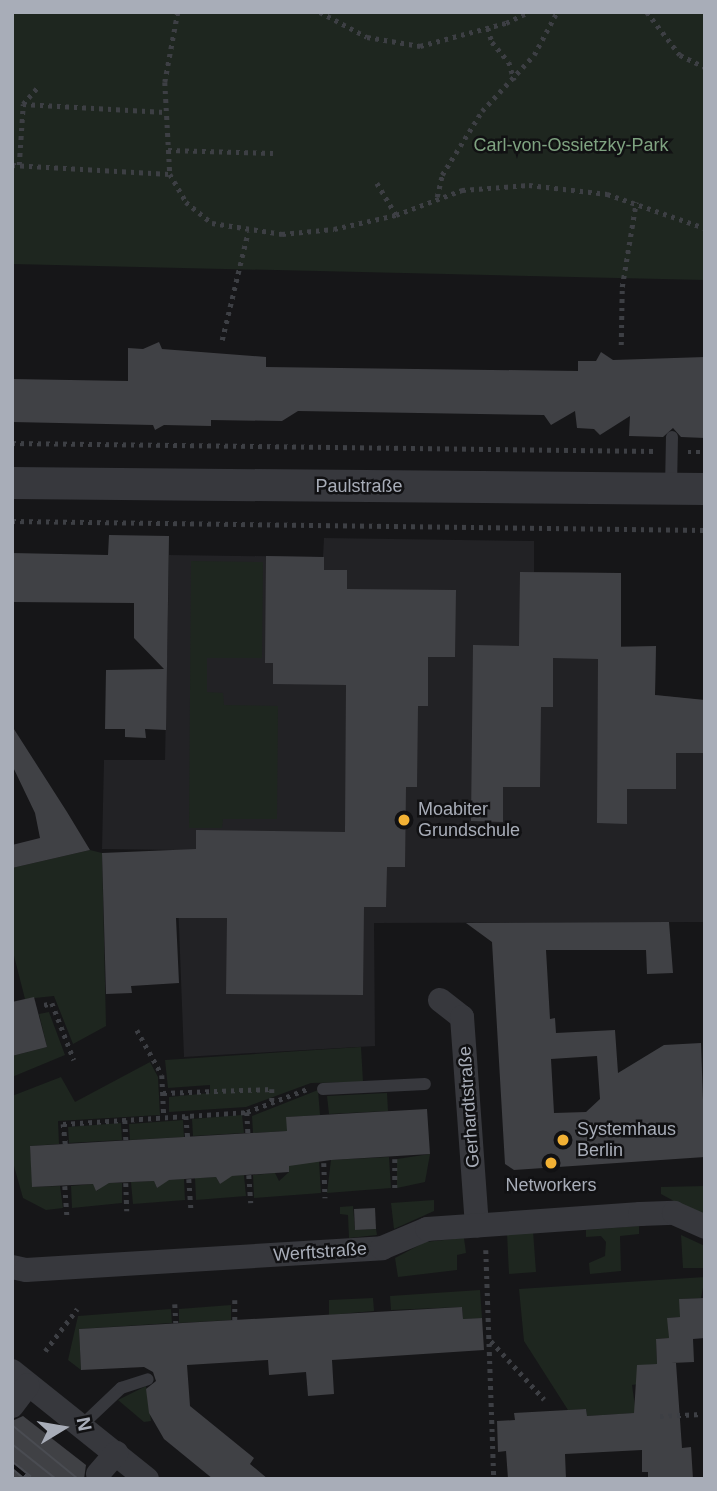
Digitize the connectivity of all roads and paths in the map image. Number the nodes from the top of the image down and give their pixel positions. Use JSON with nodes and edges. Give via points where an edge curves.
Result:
{"nodes":[{"id":1,"x":178,"y":12,"type":"edge"},
{"id":2,"x":320,"y":12,"type":"edge"},
{"id":3,"x":529,"y":12,"type":"edge"},
{"id":4,"x":557,"y":12,"type":"edge"},
{"id":5,"x":647,"y":12,"type":"edge"},
{"id":6,"x":488,"y":28,"type":"junction"},
{"id":7,"x":705,"y":67,"type":"edge"},
{"id":8,"x":514,"y":81,"type":"junction"},
{"id":9,"x":38,"y":87,"type":"dead end"},
{"id":10,"x":23,"y":104,"type":"junction"},
{"id":11,"x":165,"y":112,"type":"junction"},
{"id":12,"x":168,"y":150,"type":"junction"},
{"id":13,"x":273,"y":153,"type":"dead end"},
{"id":14,"x":12,"y":165,"type":"edge"},
{"id":15,"x":19,"y":165,"type":"junction"},
{"id":16,"x":170,"y":174,"type":"junction"},
{"id":17,"x":377,"y":183,"type":"dead end"},
{"id":18,"x":437,"y":197,"type":"junction"},
{"id":19,"x":636,"y":202,"type":"junction"},
{"id":20,"x":396,"y":215,"type":"junction"},
{"id":21,"x":705,"y":228,"type":"edge"},
{"id":22,"x":247,"y":232,"type":"junction"},
{"id":23,"x":222,"y":340,"type":"dead end"},
{"id":24,"x":621,"y":345,"type":"dead end"},
{"id":25,"x":672,"y":437,"type":"dead end"},
{"id":26,"x":12,"y":443,"type":"edge"},
{"id":27,"x":672,"y":451,"type":"junction"},
{"id":28,"x":705,"y":452,"type":"edge"},
{"id":29,"x":12,"y":483,"type":"edge"},
{"id":30,"x":671,"y":488,"type":"junction"},
{"id":31,"x":705,"y":489,"type":"edge"},
{"id":32,"x":12,"y":521,"type":"edge"},
{"id":33,"x":705,"y":530,"type":"edge"},
{"id":34,"x":440,"y":1000,"type":"dead end"},
{"id":35,"x":44,"y":1005,"type":"dead end"},
{"id":36,"x":137,"y":1030,"type":"dead end"},
{"id":37,"x":74,"y":1060,"type":"dead end"},
{"id":38,"x":425,"y":1084,"type":"dead end"},
{"id":39,"x":323,"y":1089,"type":"joint"},
{"id":40,"x":163,"y":1093,"type":"junction"},
{"id":41,"x":272,"y":1102,"type":"junction"},
{"id":42,"x":247,"y":1112,"type":"junction"},
{"id":43,"x":187,"y":1116,"type":"junction"},
{"id":44,"x":164,"y":1117,"type":"junction"},
{"id":45,"x":125,"y":1120,"type":"junction"},
{"id":46,"x":248,"y":1133,"type":"dead end"},
{"id":47,"x":188,"y":1137,"type":"dead end"},
{"id":48,"x":126,"y":1140,"type":"dead end"},
{"id":49,"x":65,"y":1144,"type":"dead end"},
{"id":50,"x":395,"y":1159,"type":"dead end"},
{"id":51,"x":324,"y":1163,"type":"dead end"},
{"id":52,"x":249,"y":1175,"type":"dead end"},
{"id":53,"x":189,"y":1179,"type":"dead end"},
{"id":54,"x":126,"y":1183,"type":"dead end"},
{"id":55,"x":65,"y":1186,"type":"dead end"},
{"id":56,"x":395,"y":1192,"type":"dead end"},
{"id":57,"x":325,"y":1198,"type":"dead end"},
{"id":58,"x":251,"y":1203,"type":"dead end"},
{"id":59,"x":191,"y":1208,"type":"dead end"},
{"id":60,"x":127,"y":1211,"type":"dead end"},
{"id":61,"x":67,"y":1216,"type":"dead end"},
{"id":62,"x":481,"y":1225,"type":"junction"},
{"id":63,"x":705,"y":1227,"type":"edge"},
{"id":64,"x":12,"y":1267,"type":"edge"},
{"id":65,"x":234,"y":1300,"type":"dead end"},
{"id":66,"x":175,"y":1304,"type":"dead end"},
{"id":67,"x":77,"y":1309,"type":"dead end"},
{"id":68,"x":235,"y":1320,"type":"dead end"},
{"id":69,"x":176,"y":1323,"type":"dead end"},
{"id":70,"x":491,"y":1340,"type":"junction"},
{"id":71,"x":45,"y":1351,"type":"dead end"},
{"id":72,"x":20,"y":1378,"type":"edge"},
{"id":73,"x":148,"y":1379,"type":"dead end"},
{"id":74,"x":544,"y":1399,"type":"dead end"},
{"id":75,"x":12,"y":1406,"type":"edge"},
{"id":76,"x":702,"y":1414,"type":"dead end"},
{"id":77,"x":660,"y":1416,"type":"dead end"},
{"id":78,"x":82,"y":1425,"type":"junction"},
{"id":79,"x":116,"y":1453,"type":"junction"},
{"id":80,"x":98,"y":1474,"type":"dead end"},
{"id":81,"x":147,"y":1479,"type":"edge"},
{"id":82,"x":494,"y":1479,"type":"edge"}],
"edges":[{"from":1,"to":11,"type":"path","via":[[169,52]]},
{"from":2,"to":6,"type":"path","via":[[367,37],[420,46]]},
{"from":3,"to":6,"type":"path"},
{"from":4,"to":8,"type":"path"},
{"from":5,"to":7,"type":"path","via":[[680,55]]},
{"from":6,"to":8,"type":"path","via":[[492,42],[509,62]]},
{"from":8,"to":18,"type":"path","via":[[482,111],[442,175]]},
{"from":9,"to":10,"type":"path"},
{"from":10,"to":11,"type":"path"},
{"from":10,"to":15,"type":"path"},
{"from":11,"to":12,"type":"path"},
{"from":12,"to":13,"type":"path"},
{"from":12,"to":16,"type":"path"},
{"from":14,"to":15,"type":"path"},
{"from":15,"to":16,"type":"path"},
{"from":16,"to":22,"type":"path","via":[[198,214],[212,223]]},
{"from":17,"to":20,"type":"path"},
{"from":18,"to":19,"type":"path","via":[[491,186],[558,186]]},
{"from":18,"to":20,"type":"path"},
{"from":19,"to":21,"type":"path"},
{"from":19,"to":24,"type":"path","via":[[622,287]]},
{"from":20,"to":22,"type":"path","via":[[334,229]]},
{"from":22,"to":23,"type":"path"},
{"from":25,"to":27,"type":"lane"},
{"from":26,"to":27,"type":"path"},
{"from":27,"to":28,"type":"path"},
{"from":27,"to":30,"type":"lane"},
{"from":29,"to":30,"type":"street","name":"Paulstraße"},
{"from":30,"to":31,"type":"street","name":"Paulstraße"},
{"from":32,"to":33,"type":"path"},
{"from":34,"to":62,"type":"street","name":"Gerhardtstraße","via":[[462,1017]]},
{"from":35,"to":37,"type":"path","via":[[52,1003]]},
{"from":36,"to":40,"type":"path","via":[[162,1075]]},
{"from":38,"to":39,"type":"lane"},
{"from":39,"to":41,"type":"path","via":[[322,1085],[311,1087]]},
{"from":40,"to":41,"type":"path","via":[[272,1088]]},
{"from":40,"to":44,"type":"path"},
{"from":41,"to":42,"type":"path"},
{"from":42,"to":43,"type":"path"},
{"from":42,"to":46,"type":"path"},
{"from":43,"to":44,"type":"path"},
{"from":43,"to":47,"type":"path"},
{"from":44,"to":45,"type":"path"},
{"from":45,"to":48,"type":"path"},
{"from":45,"to":49,"type":"path","via":[[63,1124]]},
{"from":50,"to":56,"type":"path"},
{"from":51,"to":57,"type":"path"},
{"from":52,"to":58,"type":"path"},
{"from":53,"to":59,"type":"path"},
{"from":54,"to":60,"type":"path"},
{"from":55,"to":61,"type":"path"},
{"from":62,"to":63,"type":"street","name":"Werftstraße","via":[[674,1213]]},
{"from":62,"to":64,"type":"street","name":"Werftstraße","via":[[427,1229],[382,1248],[26,1270]]},
{"from":62,"to":70,"type":"path"},
{"from":65,"to":68,"type":"path"},
{"from":66,"to":69,"type":"path"},
{"from":67,"to":71,"type":"path"},
{"from":70,"to":74,"type":"path"},
{"from":70,"to":82,"type":"path"},
{"from":72,"to":75,"type":"street"},
{"from":72,"to":78,"type":"street"},
{"from":73,"to":78,"type":"lane","via":[[121,1388]]},
{"from":76,"to":77,"type":"path"},
{"from":78,"to":79,"type":"street"},
{"from":79,"to":80,"type":"street"},
{"from":79,"to":81,"type":"street"}]}
